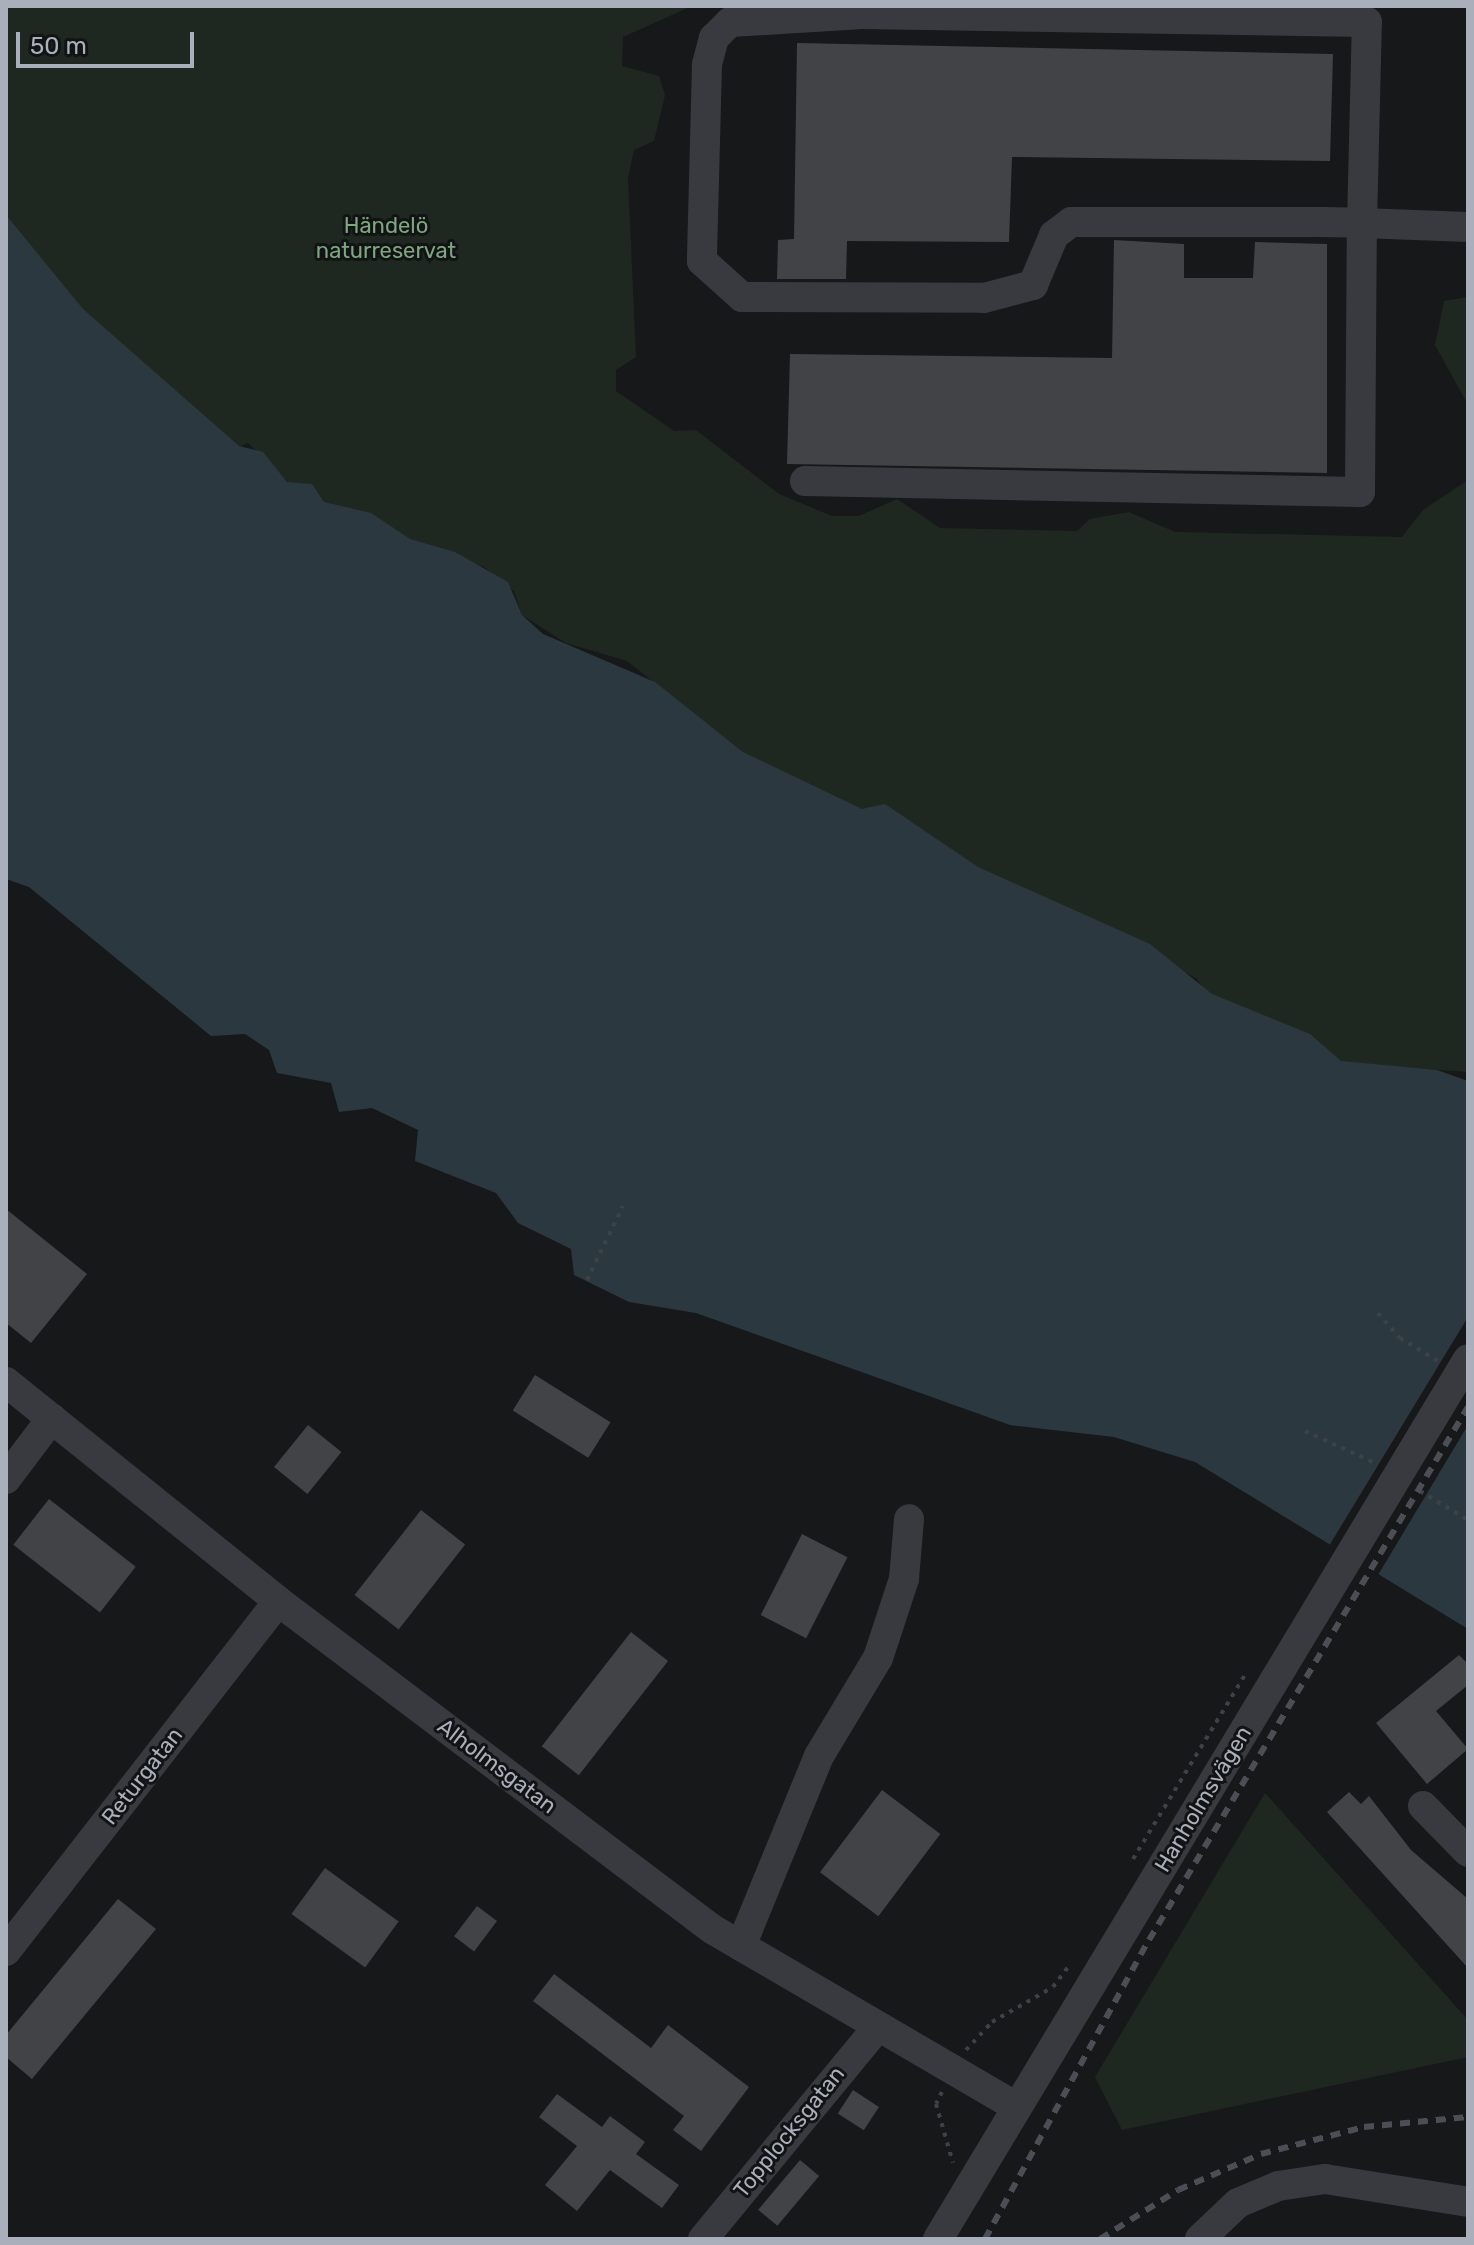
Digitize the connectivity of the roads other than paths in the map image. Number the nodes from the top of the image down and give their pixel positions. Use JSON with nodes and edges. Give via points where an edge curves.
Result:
{"nodes":[{"id":1,"x":1362,"y":223,"type":"junction"},
{"id":2,"x":1468,"y":227,"type":"edge"},
{"id":3,"x":805,"y":481,"type":"dead end"},
{"id":4,"x":1457,"y":1362,"type":"edge"},
{"id":5,"x":6,"y":1382,"type":"edge"},
{"id":6,"x":52,"y":1418,"type":"junction"},
{"id":7,"x":6,"y":1479,"type":"edge"},
{"id":8,"x":909,"y":1519,"type":"dead end"},
{"id":9,"x":278,"y":1601,"type":"junction"},
{"id":10,"x":1423,"y":1806,"type":"dead end"},
{"id":11,"x":1468,"y":1852,"type":"edge"},
{"id":12,"x":741,"y":1946,"type":"junction"},
{"id":13,"x":6,"y":1951,"type":"edge"},
{"id":14,"x":878,"y":2027,"type":"junction"},
{"id":15,"x":1017,"y":2107,"type":"junction"},
{"id":16,"x":1468,"y":2202,"type":"edge"},
{"id":17,"x":703,"y":2239,"type":"edge"},
{"id":18,"x":938,"y":2239,"type":"edge"},
{"id":19,"x":1200,"y":2239,"type":"edge"}],
"edges":[{"from":1,"to":1,"type":"street","via":[[1367,22],[757,17],[730,22],[714,38],[707,65],[702,261],[742,297],[984,298],[1033,285],[1054,235],[1071,222]]},
{"from":1,"to":2,"type":"street"},
{"from":1,"to":3,"type":"street","via":[[1360,492]]},
{"from":4,"to":15,"type":"street","name":"Hanholmsvägen","via":[[1348,1557]]},
{"from":5,"to":6,"type":"street","name":"Alholmsgatan"},
{"from":6,"to":7,"type":"street"},
{"from":6,"to":9,"type":"street","name":"Alholmsgatan"},
{"from":8,"to":12,"type":"street","via":[[904,1579],[878,1658],[819,1756]]},
{"from":9,"to":12,"type":"street","name":"Alholmsgatan"},
{"from":9,"to":13,"type":"street","name":"Returgatan"},
{"from":10,"to":11,"type":"street"},
{"from":12,"to":14,"type":"street","name":"Alholmsgatan"},
{"from":14,"to":15,"type":"street","name":"Alholmsgatan"},
{"from":14,"to":17,"type":"street","name":"Topplocksgatan"},
{"from":15,"to":18,"type":"street","name":"Hanholmsvägen"},
{"from":16,"to":19,"type":"street","via":[[1313,2181],[1238,2203]]}]}
